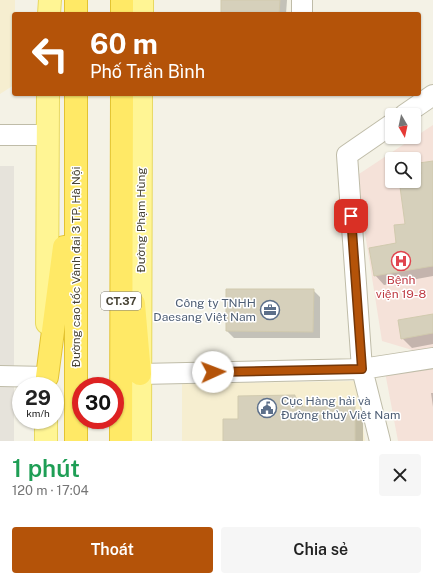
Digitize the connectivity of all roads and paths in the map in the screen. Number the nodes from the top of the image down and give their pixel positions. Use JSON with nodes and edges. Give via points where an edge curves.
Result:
{"nodes":[{"id":1,"x":50,"y":0,"type":"edge"},
{"id":2,"x":76,"y":0,"type":"edge"},
{"id":3,"x":122,"y":0,"type":"edge"},
{"id":4,"x":142,"y":0,"type":"edge"},
{"id":5,"x":302,"y":0,"type":"edge"},
{"id":6,"x":49,"y":12,"type":"edge"},
{"id":7,"x":76,"y":12,"type":"edge"},
{"id":8,"x":122,"y":12,"type":"edge"},
{"id":9,"x":142,"y":12,"type":"edge"},
{"id":10,"x":302,"y":12,"type":"edge"},
{"id":11,"x":433,"y":95,"type":"edge"},
{"id":12,"x":48,"y":96,"type":"edge"},
{"id":13,"x":76,"y":96,"type":"edge"},
{"id":14,"x":122,"y":96,"type":"edge"},
{"id":15,"x":141,"y":96,"type":"edge"},
{"id":16,"x":414,"y":108,"type":"edge"},
{"id":17,"x":385,"y":129,"type":"edge"},
{"id":18,"x":0,"y":135,"type":"edge"},
{"id":19,"x":48,"y":135,"type":"junction"},
{"id":20,"x":122,"y":160,"type":"junction"},
{"id":21,"x":76,"y":161,"type":"junction"},
{"id":22,"x":433,"y":358,"type":"edge"},
{"id":23,"x":362,"y":369,"type":"junction"},
{"id":24,"x":140,"y":374,"type":"junction"},
{"id":25,"x":0,"y":376,"type":"edge"},
{"id":26,"x":47,"y":377,"type":"edge"},
{"id":27,"x":48,"y":377,"type":"edge"},
{"id":28,"x":12,"y":378,"type":"edge"},
{"id":29,"x":46,"y":429,"type":"edge"},
{"id":30,"x":46,"y":441,"type":"edge"},
{"id":31,"x":76,"y":441,"type":"edge"},
{"id":32,"x":121,"y":441,"type":"edge"},
{"id":33,"x":140,"y":441,"type":"edge"},
{"id":34,"x":380,"y":441,"type":"edge"}],
"edges":[{"from":1,"to":6,"type":"main road"},
{"from":2,"to":7,"type":"highway"},
{"from":3,"to":8,"type":"highway"},
{"from":4,"to":9,"type":"main road"},
{"from":5,"to":10,"type":"street"},
{"from":11,"to":16,"type":"street"},
{"from":12,"to":19,"type":"main road"},
{"from":13,"to":21,"type":"highway","name":"Đường cao tốc Vành đai 3 TP. Hà Nội"},
{"from":14,"to":20,"type":"highway","number":"CT.37"},
{"from":15,"to":24,"type":"main road","name":"Đường Phạm Hùng"},
{"from":17,"to":23,"type":"street","via":[[347,155]]},
{"from":18,"to":19,"type":"street"},
{"from":19,"to":26,"type":"main road"},
{"from":20,"to":24,"type":"highway"},
{"from":20,"to":32,"type":"highway","number":"CT.37"},
{"from":21,"to":27,"type":"highway"},
{"from":21,"to":31,"type":"highway","name":"Đường cao tốc Vành đai 3 TP. Hà Nội"},
{"from":22,"to":23,"type":"street"},
{"from":23,"to":24,"type":"street"},
{"from":23,"to":34,"type":"street"},
{"from":24,"to":33,"type":"main road","name":"Đường Phạm Hùng"},
{"from":25,"to":28,"type":"street"},
{"from":29,"to":30,"type":"main road"}]}
